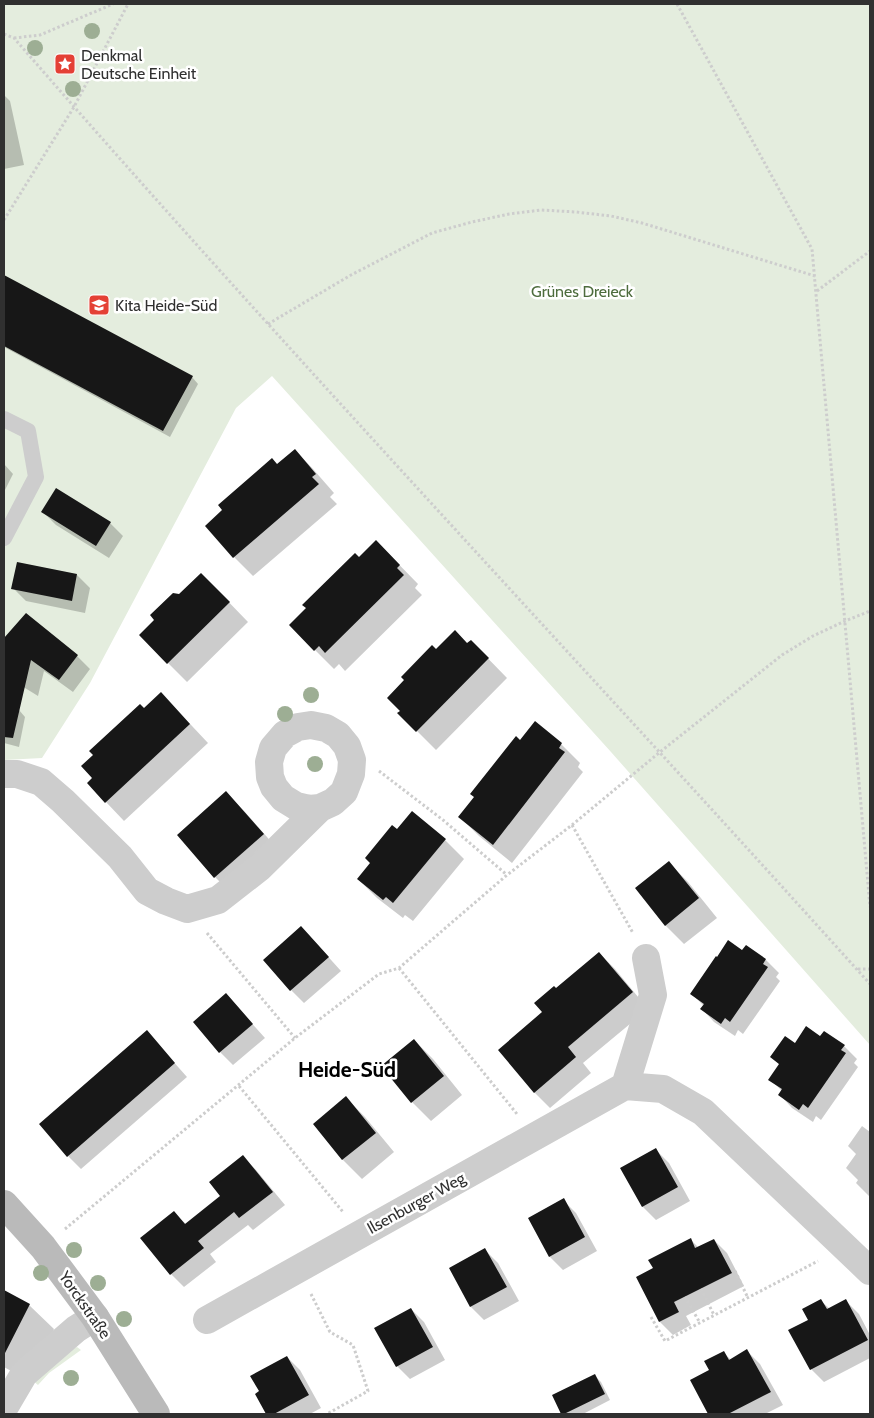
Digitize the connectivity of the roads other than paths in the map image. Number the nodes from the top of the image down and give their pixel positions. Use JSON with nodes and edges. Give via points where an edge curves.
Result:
{"nodes":[{"id":1,"x":4,"y":418,"type":"edge"},
{"id":2,"x":4,"y":538,"type":"edge"},
{"id":3,"x":4,"y":774,"type":"edge"},
{"id":4,"x":320,"y":808,"type":"junction"},
{"id":5,"x":646,"y":958,"type":"road end"},
{"id":6,"x":625,"y":1086,"type":"junction"},
{"id":7,"x":4,"y":1204,"type":"edge"},
{"id":8,"x":870,"y":1271,"type":"edge"},
{"id":9,"x":95,"y":1317,"type":"junction"},
{"id":10,"x":207,"y":1320,"type":"dead end"},
{"id":11,"x":4,"y":1408,"type":"edge"},
{"id":12,"x":156,"y":1414,"type":"edge"}],
"edges":[{"from":1,"to":2,"type":"lane","via":[[28,431],[36,477]]},
{"from":3,"to":4,"type":"street","via":[[17,774],[41,782],[120,857],[147,891],[187,909],[218,900],[259,868]]},
{"from":4,"to":4,"type":"street","via":[[344,792],[352,760],[338,735],[326,728],[298,727],[285,734],[273,748],[270,776],[283,798],[296,806]]},
{"from":5,"to":6,"type":"street","via":[[653,995]]},
{"from":6,"to":8,"type":"street","via":[[663,1090],[703,1112]]},
{"from":6,"to":10,"type":"street","name":"Ilsenburger Weg"},
{"from":7,"to":9,"type":"street","name":"Yorckstraße","via":[[43,1248]]},
{"from":9,"to":11,"type":"street","via":[[76,1329],[24,1374]]},
{"from":9,"to":12,"type":"street","name":"Yorckstraße"}]}
